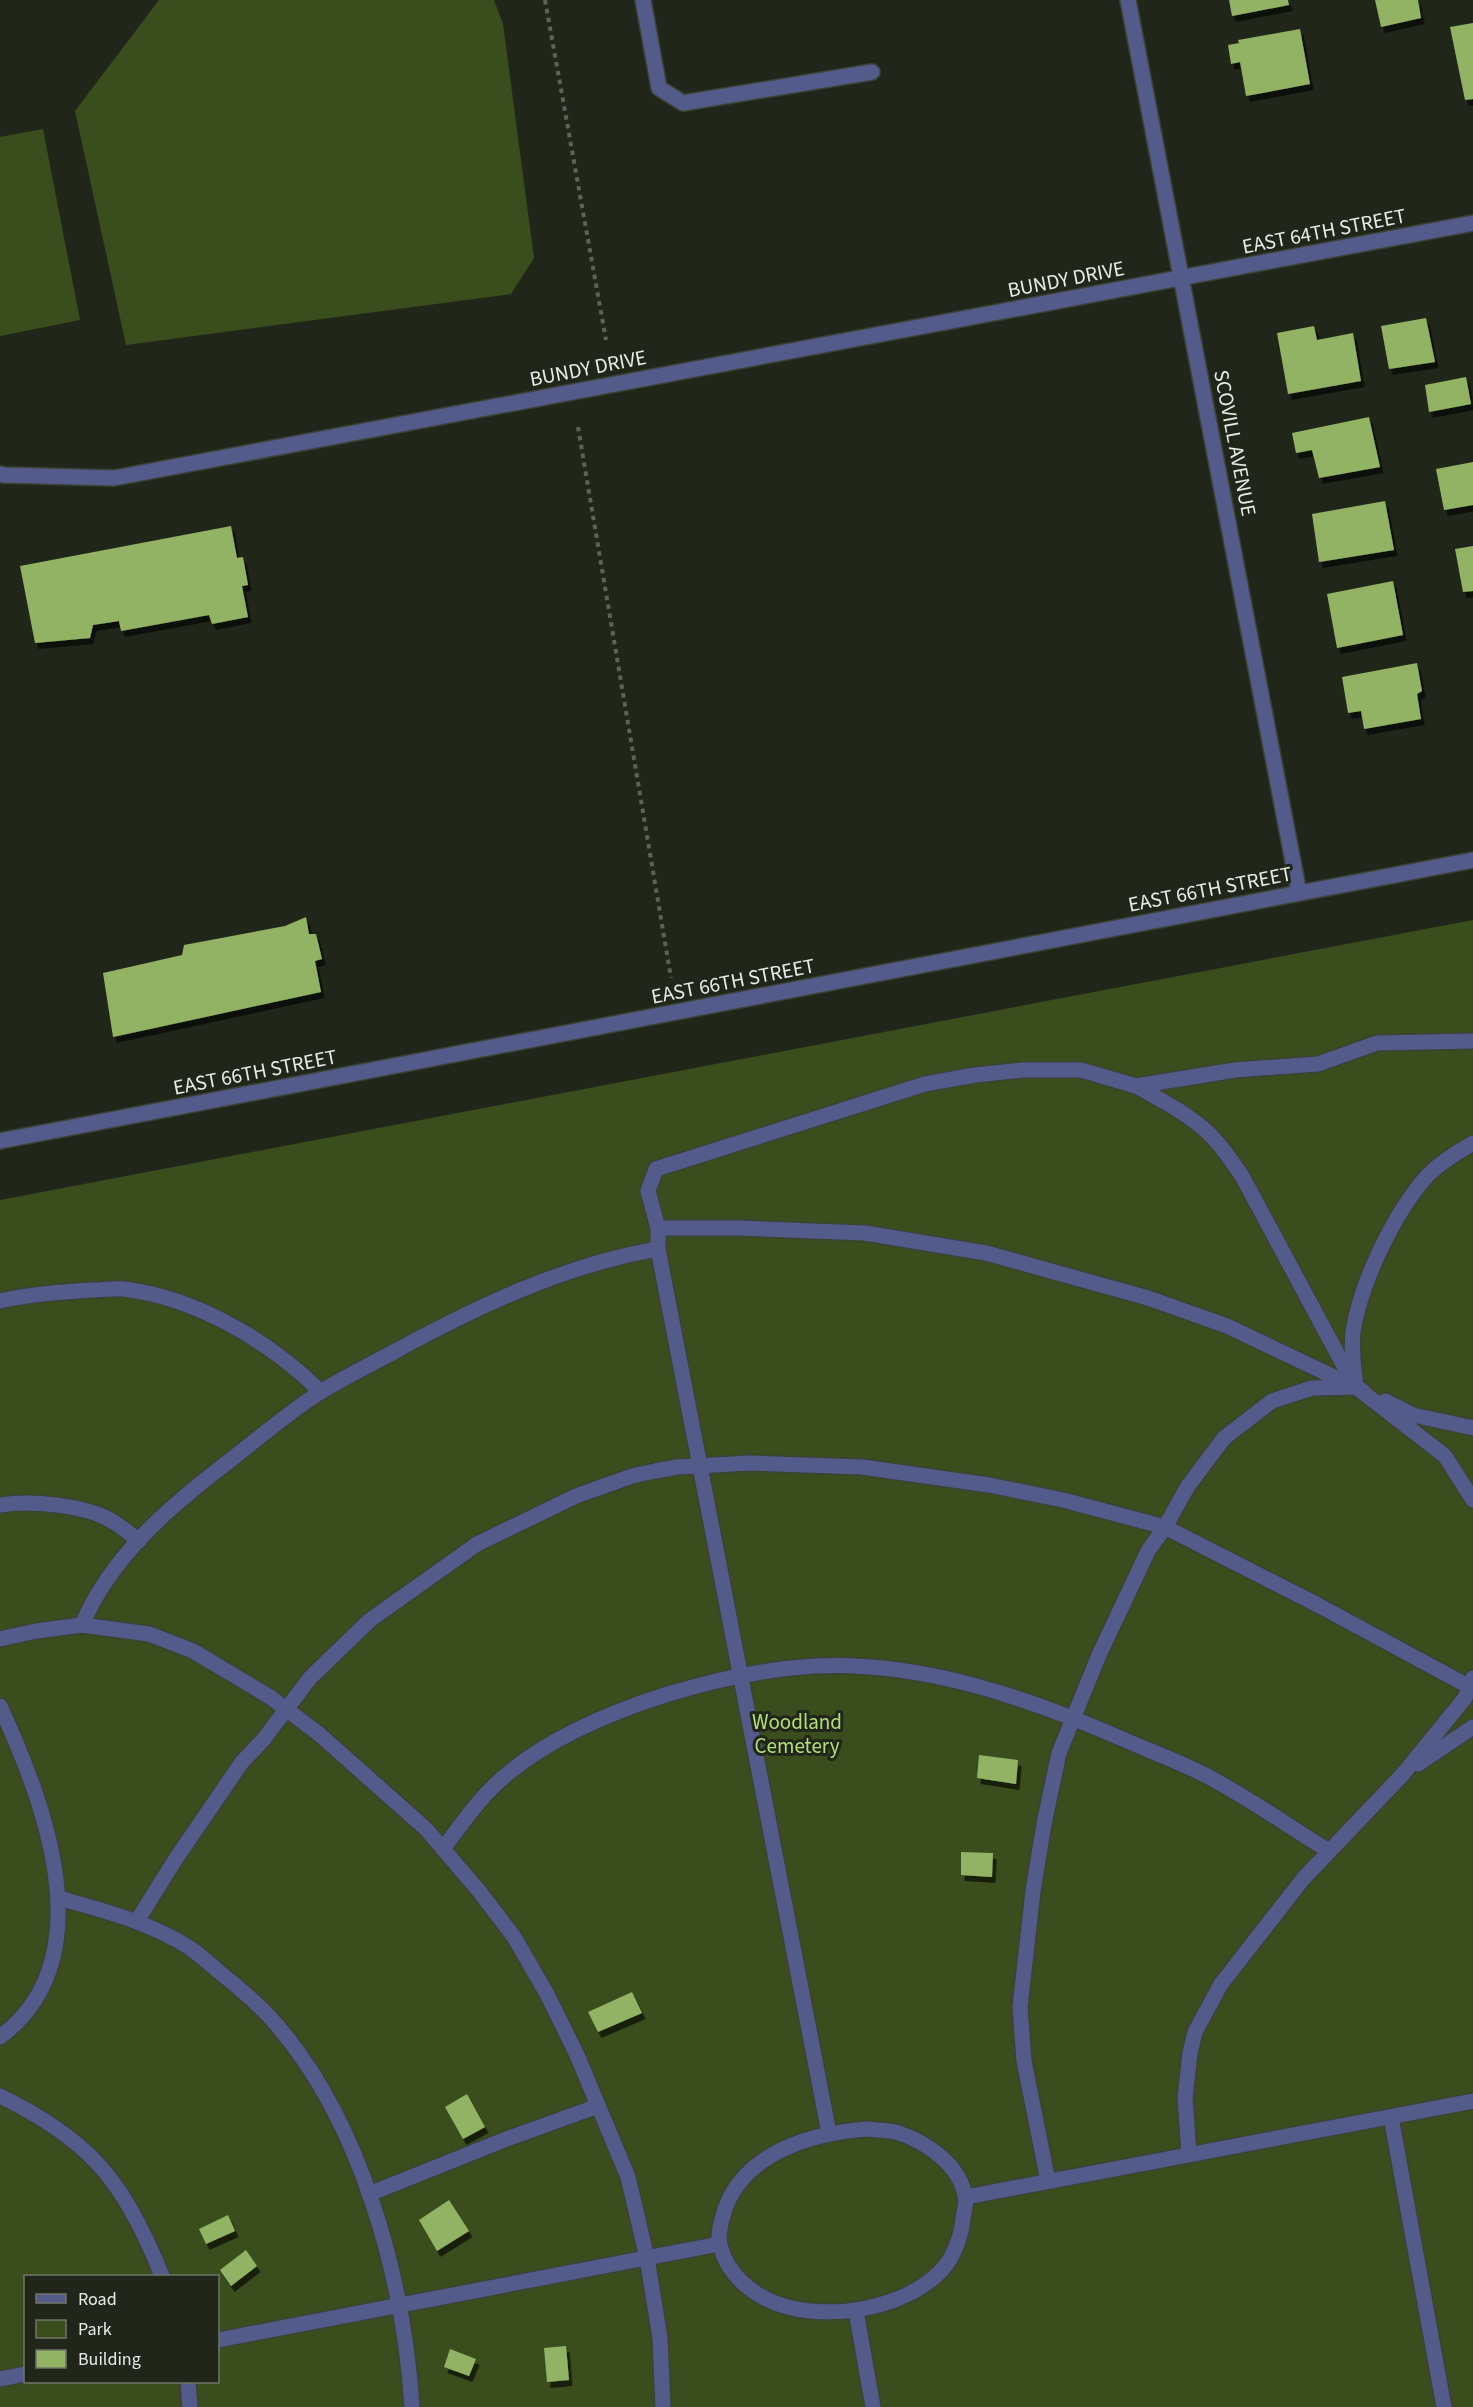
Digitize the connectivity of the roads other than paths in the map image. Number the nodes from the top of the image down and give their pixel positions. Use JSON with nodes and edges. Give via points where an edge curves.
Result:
{"nodes":[{"id":1,"x":643,"y":0,"type":"edge"},
{"id":2,"x":1128,"y":0,"type":"edge"},
{"id":3,"x":872,"y":72,"type":"dead end"},
{"id":4,"x":1473,"y":223,"type":"edge"},
{"id":5,"x":1182,"y":279,"type":"junction"},
{"id":6,"x":0,"y":474,"type":"edge"},
{"id":7,"x":1473,"y":860,"type":"edge"},
{"id":8,"x":1299,"y":893,"type":"junction"},
{"id":9,"x":1473,"y":1041,"type":"edge"},
{"id":10,"x":1136,"y":1086,"type":"junction"},
{"id":11,"x":0,"y":1141,"type":"edge"},
{"id":12,"x":1473,"y":1143,"type":"edge"},
{"id":13,"x":658,"y":1228,"type":"junction"},
{"id":14,"x":658,"y":1249,"type":"junction"},
{"id":15,"x":0,"y":1302,"type":"edge"},
{"id":16,"x":1356,"y":1387,"type":"junction"},
{"id":17,"x":321,"y":1392,"type":"junction"},
{"id":18,"x":1467,"y":1427,"type":"edge"},
{"id":19,"x":1445,"y":1456,"type":"junction"},
{"id":20,"x":702,"y":1466,"type":"junction"},
{"id":21,"x":1473,"y":1500,"type":"edge"},
{"id":22,"x":0,"y":1505,"type":"edge"},
{"id":23,"x":1166,"y":1527,"type":"junction"},
{"id":24,"x":139,"y":1540,"type":"junction"},
{"id":25,"x":82,"y":1625,"type":"junction"},
{"id":26,"x":0,"y":1639,"type":"edge"},
{"id":27,"x":741,"y":1675,"type":"junction"},
{"id":28,"x":1471,"y":1682,"type":"edge"},
{"id":29,"x":0,"y":1706,"type":"edge"},
{"id":30,"x":287,"y":1710,"type":"junction"},
{"id":31,"x":1074,"y":1718,"type":"junction"},
{"id":32,"x":1473,"y":1727,"type":"edge"},
{"id":33,"x":1403,"y":1774,"type":"junction"},
{"id":34,"x":443,"y":1849,"type":"junction"},
{"id":35,"x":1329,"y":1851,"type":"junction"},
{"id":36,"x":59,"y":1898,"type":"junction"},
{"id":37,"x":137,"y":1921,"type":"junction"},
{"id":38,"x":0,"y":2037,"type":"edge"},
{"id":39,"x":0,"y":2096,"type":"edge"},
{"id":40,"x":1473,"y":2101,"type":"edge"},
{"id":41,"x":598,"y":2106,"type":"junction"},
{"id":42,"x":1390,"y":2117,"type":"junction"},
{"id":43,"x":829,"y":2133,"type":"junction"},
{"id":44,"x":1189,"y":2154,"type":"junction"},
{"id":45,"x":1048,"y":2181,"type":"junction"},
{"id":46,"x":369,"y":2194,"type":"junction"},
{"id":47,"x":966,"y":2197,"type":"junction"},
{"id":48,"x":719,"y":2244,"type":"junction"},
{"id":49,"x":647,"y":2258,"type":"junction"},
{"id":50,"x":161,"y":2275,"type":"edge"},
{"id":51,"x":399,"y":2306,"type":"junction"},
{"id":52,"x":856,"y":2311,"type":"junction"},
{"id":53,"x":219,"y":2340,"type":"edge"},
{"id":54,"x":24,"y":2374,"type":"edge"},
{"id":55,"x":0,"y":2379,"type":"edge"},
{"id":56,"x":188,"y":2383,"type":"edge"},
{"id":57,"x":190,"y":2407,"type":"edge"},
{"id":58,"x":412,"y":2407,"type":"edge"},
{"id":59,"x":663,"y":2407,"type":"edge"},
{"id":60,"x":873,"y":2407,"type":"edge"},
{"id":61,"x":1444,"y":2407,"type":"edge"}],
"edges":[{"from":1,"to":3,"type":"street","via":[[660,88],[682,103]]},
{"from":2,"to":5,"type":"street","name":"SCOVILL AVENUE"},
{"from":4,"to":5,"type":"street","name":"EAST 64TH STREET"},
{"from":5,"to":6,"type":"street","name":"BUNDY DRIVE","via":[[114,478]]},
{"from":5,"to":8,"type":"street","name":"SCOVILL AVENUE"},
{"from":7,"to":8,"type":"street","name":"EAST 66TH STREET"},
{"from":8,"to":11,"type":"street","name":"EAST 66TH STREET"},
{"from":9,"to":10,"type":"street","via":[[1377,1043],[1318,1064],[1235,1070]]},
{"from":10,"to":13,"type":"street","via":[[1081,1070],[1023,1070],[925,1084],[656,1169],[648,1191]]},
{"from":10,"to":16,"type":"street","via":[[1204,1129],[1231,1160]]},
{"from":12,"to":16,"type":"street","via":[[1429,1174],[1385,1241],[1367,1281],[1353,1331]]},
{"from":13,"to":14,"type":"street"},
{"from":13,"to":16,"type":"street","via":[[865,1233],[986,1253],[1148,1298],[1227,1326]]},
{"from":14,"to":17,"type":"street","via":[[600,1262],[519,1291],[433,1330]]},
{"from":14,"to":20,"type":"street"},
{"from":15,"to":17,"type":"street","via":[[122,1289],[168,1297],[240,1330],[300,1371]]},
{"from":16,"to":18,"type":"street","via":[[1413,1415]]},
{"from":16,"to":19,"type":"street"},
{"from":16,"to":23,"type":"street","via":[[1312,1388],[1272,1401],[1224,1438],[1188,1486]]},
{"from":17,"to":24,"type":"street","via":[[192,1488]]},
{"from":18,"to":19,"type":"street","via":[[1442,1432]]},
{"from":19,"to":21,"type":"street"},
{"from":20,"to":23,"type":"street","via":[[750,1463],[907,1472],[1063,1500]]},
{"from":20,"to":27,"type":"street"},
{"from":20,"to":30,"type":"street","via":[[655,1471],[576,1496],[477,1544],[361,1627],[310,1678]]},
{"from":22,"to":24,"type":"street","via":[[26,1503],[82,1510],[110,1520]]},
{"from":23,"to":28,"type":"street"},
{"from":23,"to":31,"type":"street","via":[[1148,1551]]},
{"from":24,"to":25,"type":"street","via":[[101,1587]]},
{"from":25,"to":26,"type":"street"},
{"from":25,"to":30,"type":"street","via":[[149,1634],[193,1651]]},
{"from":27,"to":31,"type":"street","via":[[816,1666],[875,1668],[982,1688]]},
{"from":27,"to":34,"type":"street","via":[[633,1706],[570,1732],[512,1770],[480,1800]]},
{"from":27,"to":43,"type":"street"},
{"from":28,"to":33,"type":"street","via":[[1465,1698]]},
{"from":29,"to":36,"type":"street","via":[[43,1819]]},
{"from":30,"to":34,"type":"street","via":[[426,1829]]},
{"from":30,"to":37,"type":"street","via":[[224,1787]]},
{"from":31,"to":35,"type":"street","via":[[1206,1776]]},
{"from":31,"to":45,"type":"street","via":[[1059,1753],[1044,1824],[1020,2007],[1024,2061]]},
{"from":32,"to":33,"type":"street"},
{"from":33,"to":35,"type":"street"},
{"from":34,"to":41,"type":"street","via":[[514,1937],[547,1994]]},
{"from":35,"to":44,"type":"street","via":[[1221,1984],[1194,2032],[1185,2098]]},
{"from":36,"to":37,"type":"street"},
{"from":36,"to":38,"type":"street","via":[[48,1974],[24,2015]]},
{"from":37,"to":46,"type":"street","via":[[190,1948],[275,2023],[309,2068],[343,2130]]},
{"from":39,"to":50,"type":"street","via":[[46,2121],[99,2165],[136,2220]]},
{"from":40,"to":42,"type":"street"},
{"from":41,"to":46,"type":"street"},
{"from":41,"to":49,"type":"street","via":[[628,2177]]},
{"from":42,"to":44,"type":"street"},
{"from":42,"to":61,"type":"street"},
{"from":43,"to":47,"type":"street","via":[[867,2129],[897,2132],[921,2141],[957,2176]]},
{"from":43,"to":48,"type":"street","via":[[785,2148],[748,2175],[730,2196],[721,2221]]},
{"from":44,"to":45,"type":"street"},
{"from":45,"to":47,"type":"street"},
{"from":46,"to":51,"type":"street","via":[[388,2249]]},
{"from":47,"to":52,"type":"street","via":[[962,2226],[946,2265],[907,2294]]},
{"from":48,"to":49,"type":"street"},
{"from":48,"to":52,"type":"street","via":[[747,2288],[771,2301],[811,2312]]},
{"from":49,"to":51,"type":"street"},
{"from":49,"to":59,"type":"street","via":[[660,2338]]},
{"from":51,"to":53,"type":"street"},
{"from":51,"to":58,"type":"street"},
{"from":52,"to":60,"type":"street"},
{"from":54,"to":55,"type":"street"},
{"from":56,"to":57,"type":"street"}]}
